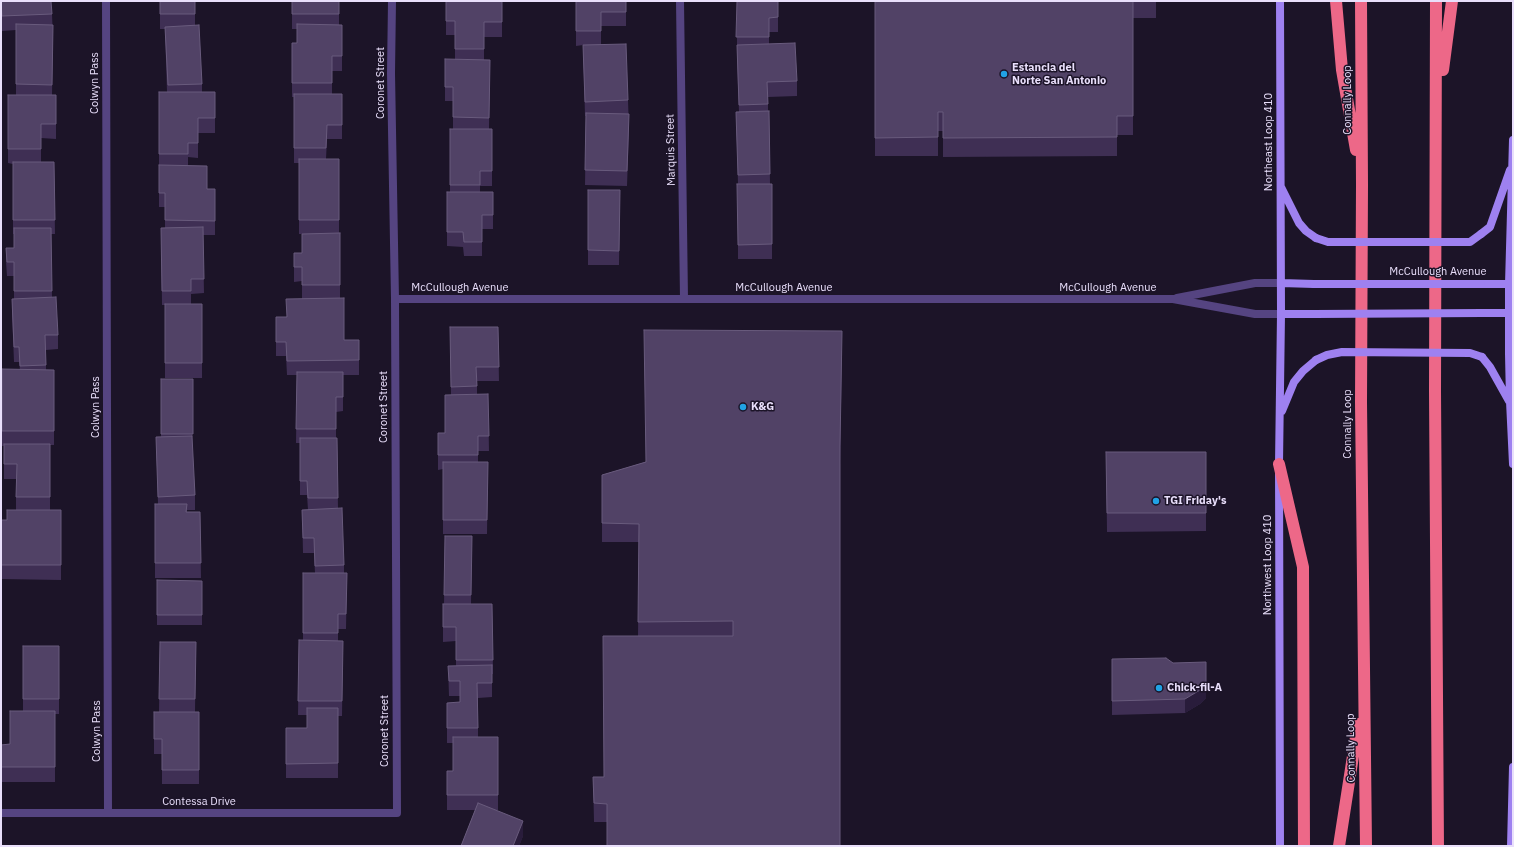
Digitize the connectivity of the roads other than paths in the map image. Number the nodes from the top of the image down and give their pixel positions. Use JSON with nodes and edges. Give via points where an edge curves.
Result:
{"nodes":[{"id":1,"x":106,"y":1,"type":"edge"},
{"id":2,"x":392,"y":1,"type":"edge"},
{"id":3,"x":680,"y":1,"type":"edge"},
{"id":4,"x":1280,"y":1,"type":"edge"},
{"id":5,"x":1336,"y":1,"type":"edge"},
{"id":6,"x":1361,"y":1,"type":"edge"},
{"id":7,"x":1436,"y":1,"type":"edge"},
{"id":8,"x":1452,"y":1,"type":"edge"},
{"id":9,"x":1436,"y":117,"type":"junction"},
{"id":10,"x":1513,"y":140,"type":"edge"},
{"id":11,"x":1512,"y":162,"type":"edge"},
{"id":12,"x":1280,"y":185,"type":"junction"},
{"id":13,"x":1362,"y":185,"type":"junction"},
{"id":14,"x":1281,"y":283,"type":"junction"},
{"id":15,"x":1511,"y":284,"type":"edge"},
{"id":16,"x":394,"y":299,"type":"junction"},
{"id":17,"x":1173,"y":299,"type":"junction"},
{"id":18,"x":684,"y":300,"type":"junction"},
{"id":19,"x":1511,"y":313,"type":"edge"},
{"id":20,"x":1281,"y":314,"type":"junction"},
{"id":21,"x":1510,"y":402,"type":"junction"},
{"id":22,"x":1280,"y":416,"type":"junction"},
{"id":23,"x":1278,"y":464,"type":"junction"},
{"id":24,"x":1513,"y":464,"type":"edge"},
{"id":25,"x":1363,"y":690,"type":"junction"},
{"id":26,"x":1513,"y":767,"type":"edge"},
{"id":27,"x":108,"y":812,"type":"junction"},
{"id":28,"x":1,"y":813,"type":"edge"},
{"id":29,"x":397,"y":814,"type":"joint"},
{"id":30,"x":1304,"y":843,"type":"edge"},
{"id":31,"x":1280,"y":846,"type":"edge"},
{"id":32,"x":1339,"y":846,"type":"edge"},
{"id":33,"x":1366,"y":846,"type":"edge"},
{"id":34,"x":1438,"y":846,"type":"edge"},
{"id":35,"x":1510,"y":846,"type":"edge"}],
"edges":[{"from":1,"to":27,"type":"street","name":"Colwyn Pass"},
{"from":2,"to":16,"type":"street","name":"Coronet Street"},
{"from":3,"to":18,"type":"street","name":"Marquis Street"},
{"from":4,"to":12,"type":"main road","name":"Northeast Loop 410"},
{"from":5,"to":13,"type":"highway","via":[[1342,70]]},
{"from":6,"to":13,"type":"highway","name":"Connally Loop"},
{"from":7,"to":9,"type":"highway"},
{"from":8,"to":9,"type":"highway"},
{"from":9,"to":34,"type":"highway"},
{"from":10,"to":11,"type":"main road"},
{"from":11,"to":12,"type":"main road","bridge":true,"via":[[1490,227],[1470,242],[1328,242],[1316,238],[1299,223]]},
{"from":11,"to":15,"type":"main road"},
{"from":12,"to":14,"type":"main road","name":"Northeast Loop 410"},
{"from":13,"to":25,"type":"highway","name":"Connally Loop"},
{"from":14,"to":15,"type":"main road","name":"McCullough Avenue","bridge":true},
{"from":14,"to":17,"type":"street","name":"McCullough Avenue","via":[[1255,283]]},
{"from":14,"to":20,"type":"main road","name":"Northwest Loop 410"},
{"from":15,"to":19,"type":"main road"},
{"from":16,"to":18,"type":"street","name":"McCullough Avenue"},
{"from":16,"to":29,"type":"street","name":"Coronet Street"},
{"from":17,"to":18,"type":"street","name":"McCullough Avenue"},
{"from":17,"to":20,"type":"street","name":"McCullough Avenue","via":[[1255,314]]},
{"from":19,"to":20,"type":"main road","name":"McCullough Avenue","bridge":true},
{"from":19,"to":21,"type":"main road"},
{"from":20,"to":22,"type":"main road","name":"Northwest Loop 410"},
{"from":21,"to":22,"type":"main road","bridge":true,"via":[[1490,367],[1482,357],[1470,352],[1342,352],[1316,360],[1303,371],[1294,382]]},
{"from":21,"to":24,"type":"main road"},
{"from":22,"to":23,"type":"main road","name":"Northwest Loop 410"},
{"from":23,"to":30,"type":"highway","via":[[1303,567]]},
{"from":23,"to":31,"type":"main road","name":"Northwest Loop 410"},
{"from":25,"to":32,"type":"highway"},
{"from":25,"to":33,"type":"highway","name":"Connally Loop"},
{"from":26,"to":35,"type":"main road"},
{"from":27,"to":28,"type":"street","name":"Contessa Drive"},
{"from":27,"to":29,"type":"street","name":"Contessa Drive"}]}
